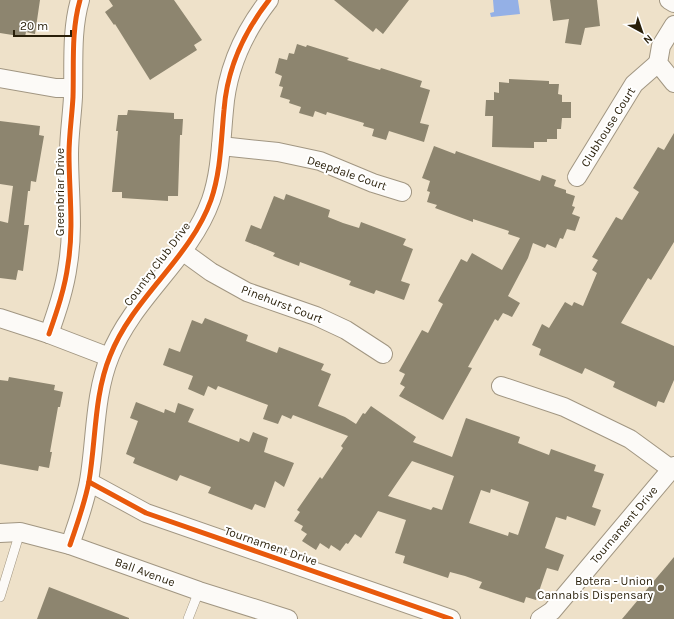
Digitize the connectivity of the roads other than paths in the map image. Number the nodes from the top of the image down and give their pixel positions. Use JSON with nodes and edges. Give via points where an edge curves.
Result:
{"nodes":[{"id":1,"x":80,"y":0,"type":"edge"},
{"id":2,"x":269,"y":0,"type":"edge"},
{"id":3,"x":669,"y":0,"type":"edge"},
{"id":4,"x":674,"y":3,"type":"edge"},
{"id":5,"x":674,"y":25,"type":"edge"},
{"id":6,"x":658,"y":63,"type":"junction"},
{"id":7,"x":0,"y":78,"type":"edge"},
{"id":8,"x":674,"y":83,"type":"edge"},
{"id":9,"x":73,"y":88,"type":"junction"},
{"id":10,"x":221,"y":146,"type":"junction"},
{"id":11,"x":577,"y":177,"type":"dead end"},
{"id":12,"x":402,"y":192,"type":"dead end"},
{"id":13,"x":182,"y":251,"type":"junction"},
{"id":14,"x":0,"y":318,"type":"edge"},
{"id":15,"x":49,"y":334,"type":"junction"},
{"id":16,"x":383,"y":354,"type":"dead end"},
{"id":17,"x":110,"y":357,"type":"junction"},
{"id":18,"x":501,"y":386,"type":"dead end"},
{"id":19,"x":673,"y":467,"type":"edge"},
{"id":20,"x":88,"y":482,"type":"junction"},
{"id":21,"x":20,"y":532,"type":"junction"},
{"id":22,"x":0,"y":534,"type":"edge"},
{"id":23,"x":70,"y":545,"type":"junction"},
{"id":24,"x":199,"y":591,"type":"junction"},
{"id":25,"x":0,"y":597,"type":"edge"},
{"id":26,"x":188,"y":619,"type":"edge"},
{"id":27,"x":288,"y":619,"type":"edge"},
{"id":28,"x":452,"y":619,"type":"edge"},
{"id":29,"x":540,"y":619,"type":"edge"}],
"edges":[{"from":1,"to":9,"type":"street","name":"Greenbriar Drive","via":[[75,16]]},
{"from":2,"to":10,"type":"street","name":"Country Club Drive","via":[[243,39],[233,66],[224,108]]},
{"from":3,"to":4,"type":"street"},
{"from":5,"to":6,"type":"street","via":[[661,46]]},
{"from":6,"to":8,"type":"street"},
{"from":6,"to":11,"type":"street","name":"Clubhouse Court","via":[[634,84]]},
{"from":7,"to":9,"type":"street","via":[[56,88]]},
{"from":9,"to":15,"type":"street","name":"Greenbriar Drive","via":[[69,141],[72,202],[69,262]]},
{"from":10,"to":12,"type":"street","name":"Deepdale Court","via":[[278,152],[320,161]]},
{"from":10,"to":13,"type":"street","name":"Country Club Drive","via":[[211,200],[198,227]]},
{"from":13,"to":16,"type":"street","name":"Pinehurst Court","via":[[211,272],[247,292],[316,316],[346,330]]},
{"from":13,"to":17,"type":"street","name":"Country Club Drive","via":[[140,303],[124,327]]},
{"from":14,"to":15,"type":"street"},
{"from":15,"to":17,"type":"street"},
{"from":17,"to":20,"type":"street","name":"Country Club Drive","via":[[100,399]]},
{"from":18,"to":19,"type":"street","via":[[564,407],[630,439]]},
{"from":19,"to":29,"type":"street","name":"Tournament Drive","via":[[552,611]]},
{"from":20,"to":23,"type":"street","name":"Country Club Drive"},
{"from":20,"to":28,"type":"street","name":"Tournament Drive","via":[[146,513]]},
{"from":21,"to":22,"type":"street","name":"Ball Avenue"},
{"from":21,"to":23,"type":"street","name":"Ball Avenue"},
{"from":21,"to":25,"type":"lane"},
{"from":23,"to":24,"type":"street","name":"Ball Avenue"},
{"from":24,"to":26,"type":"lane"},
{"from":24,"to":27,"type":"street","name":"Ball Avenue"}]}
